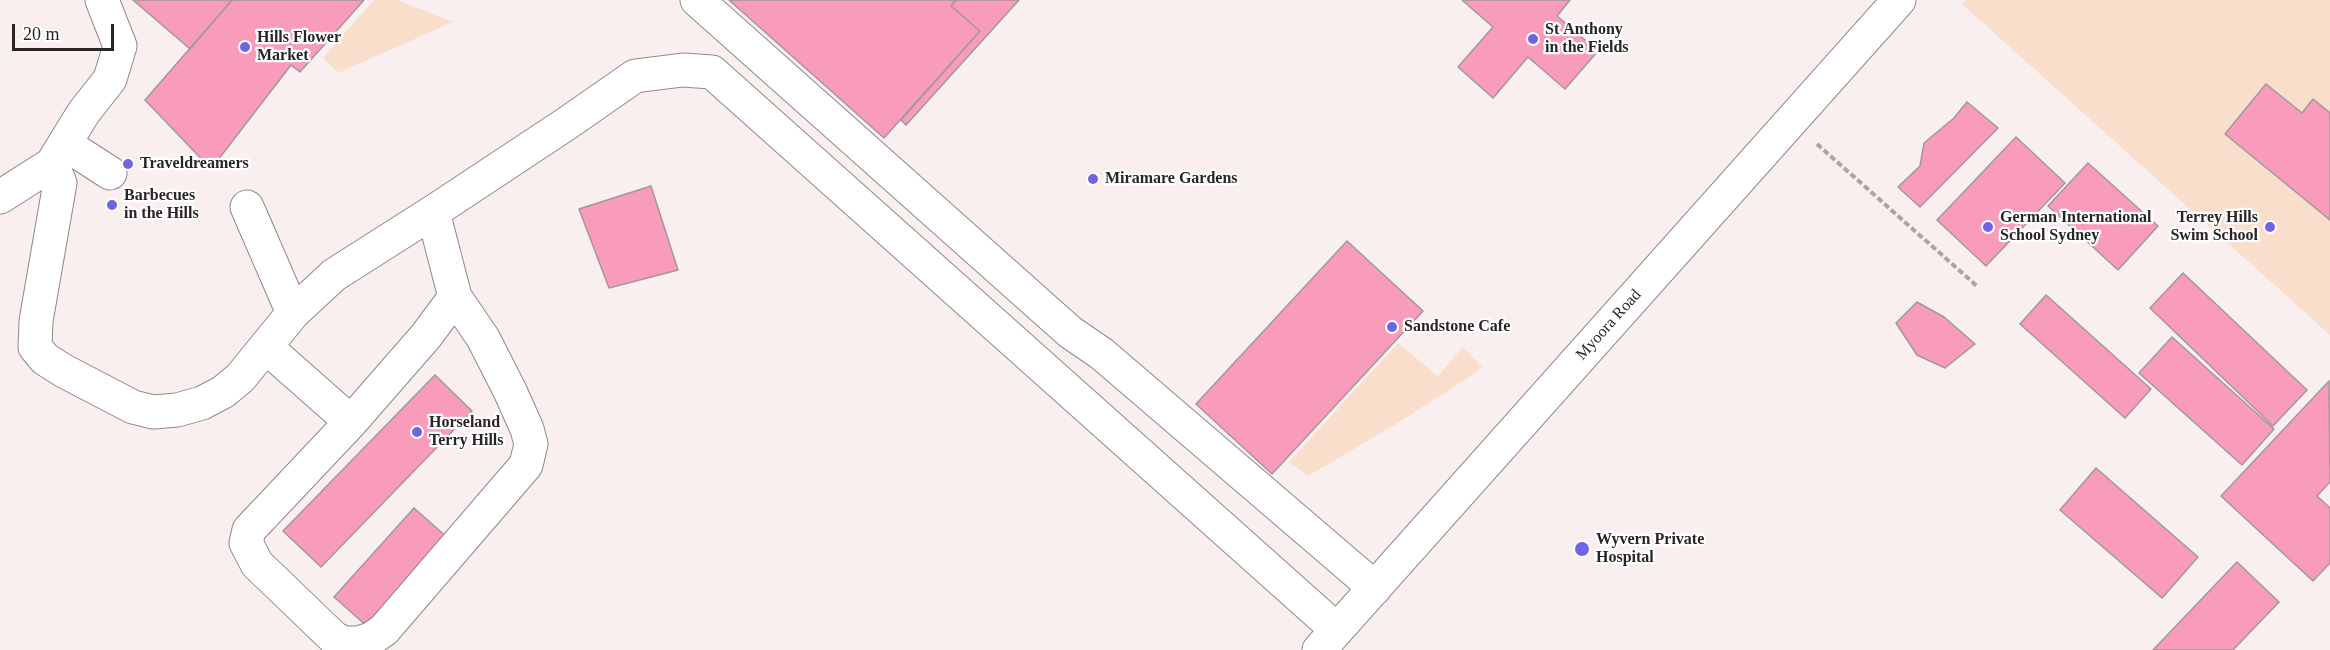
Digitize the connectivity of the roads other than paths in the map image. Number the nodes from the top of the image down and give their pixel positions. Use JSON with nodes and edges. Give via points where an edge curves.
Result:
{"nodes":[{"id":1,"x":102,"y":0,"type":"edge"},
{"id":2,"x":697,"y":0,"type":"edge"},
{"id":3,"x":1899,"y":0,"type":"edge"},
{"id":4,"x":58,"y":154,"type":"junction"},
{"id":5,"x":110,"y":173,"type":"dead end"},
{"id":6,"x":0,"y":197,"type":"edge"},
{"id":7,"x":247,"y":207,"type":"dead end"},
{"id":8,"x":434,"y":212,"type":"junction"},
{"id":9,"x":455,"y":297,"type":"junction"},
{"id":10,"x":292,"y":313,"type":"junction"},
{"id":11,"x":266,"y":347,"type":"junction"},
{"id":12,"x":351,"y":422,"type":"junction"},
{"id":13,"x":1375,"y":588,"type":"junction"},
{"id":14,"x":1328,"y":640,"type":"edge"}],
"edges":[{"from":1,"to":4,"type":"street","via":[[120,46],[110,79]]},
{"from":2,"to":13,"type":"street","via":[[1070,332],[1102,354]]},
{"from":3,"to":13,"type":"street","name":"Myoora Road"},
{"from":4,"to":5,"type":"street"},
{"from":4,"to":6,"type":"street"},
{"from":4,"to":11,"type":"street","via":[[60,183],[36,321],[35,347],[45,359],[133,407],[153,412],[202,403],[223,392]]},
{"from":7,"to":10,"type":"street"},
{"from":8,"to":9,"type":"street"},
{"from":8,"to":10,"type":"street","via":[[334,275]]},
{"from":8,"to":14,"type":"street","via":[[634,76],[683,70],[712,72]]},
{"from":9,"to":12,"type":"street"},
{"from":9,"to":12,"type":"street","via":[[483,338],[527,429],[531,444],[526,465],[384,630],[371,639],[344,643],[334,638],[257,564],[246,543],[256,520]]},
{"from":10,"to":11,"type":"street"},
{"from":11,"to":12,"type":"street"},
{"from":13,"to":14,"type":"street","name":"Myoora Road"}]}
